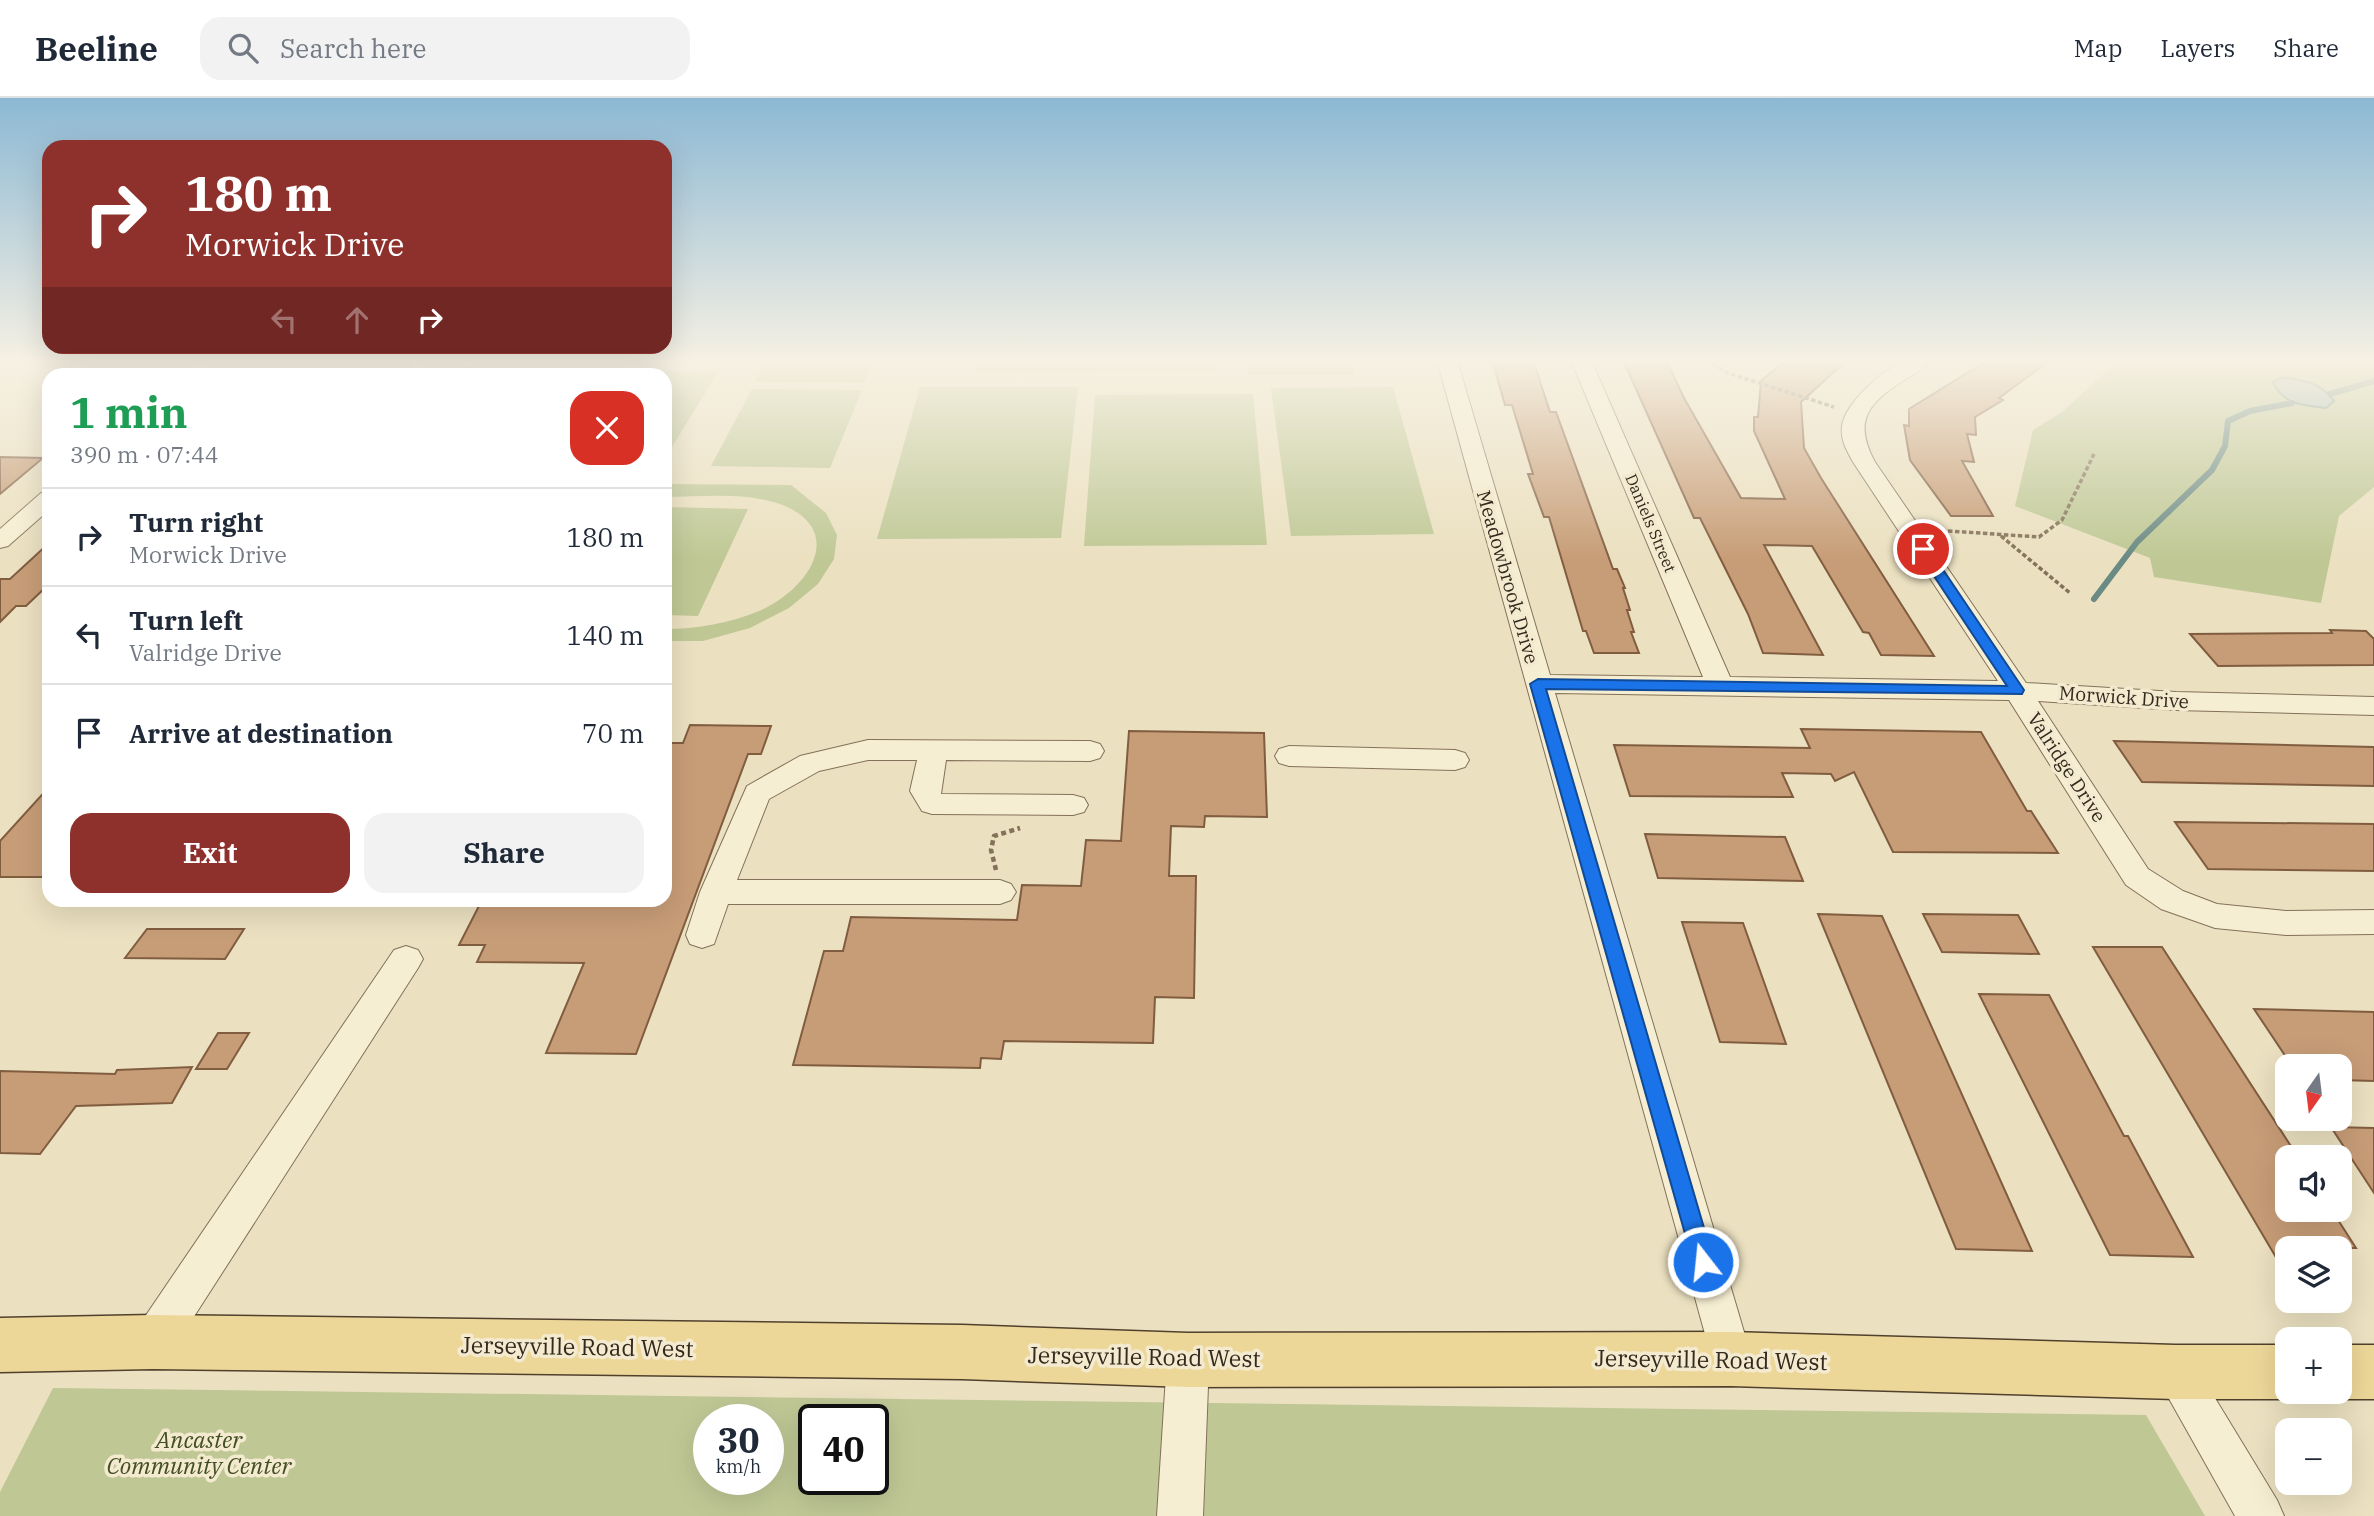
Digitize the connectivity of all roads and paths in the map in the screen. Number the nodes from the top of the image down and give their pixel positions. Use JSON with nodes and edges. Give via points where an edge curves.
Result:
{"nodes":[{"id":1,"x":1466,"y":426,"type":"edge"},
{"id":2,"x":1609,"y":426,"type":"edge"},
{"id":3,"x":1854,"y":426,"type":"edge"},
{"id":4,"x":2094,"y":454,"type":"dead end"},
{"id":5,"x":42,"y":504,"type":"edge"},
{"id":6,"x":1909,"y":529,"type":"junction"},
{"id":7,"x":1998,"y":534,"type":"junction"},
{"id":8,"x":0,"y":541,"type":"edge"},
{"id":9,"x":2070,"y":593,"type":"dead end"},
{"id":10,"x":1538,"y":684,"type":"junction"},
{"id":11,"x":1720,"y":685,"type":"junction"},
{"id":12,"x":2017,"y":690,"type":"junction"},
{"id":13,"x":2374,"y":706,"type":"edge"},
{"id":14,"x":934,"y":750,"type":"junction"},
{"id":15,"x":1090,"y":751,"type":"dead end"},
{"id":16,"x":1289,"y":756,"type":"dead end"},
{"id":17,"x":1455,"y":760,"type":"dead end"},
{"id":18,"x":1073,"y":805,"type":"dead end"},
{"id":19,"x":1033,"y":824,"type":"dead end"},
{"id":20,"x":716,"y":892,"type":"junction"},
{"id":21,"x":1000,"y":892,"type":"joint"},
{"id":22,"x":2374,"y":922,"type":"edge"},
{"id":23,"x":702,"y":935,"type":"dead end"},
{"id":24,"x":406,"y":959,"type":"dead end"},
{"id":25,"x":153,"y":1342,"type":"junction"},
{"id":26,"x":0,"y":1345,"type":"edge"},
{"id":27,"x":1731,"y":1359,"type":"junction"},
{"id":28,"x":1188,"y":1360,"type":"junction"},
{"id":29,"x":2175,"y":1372,"type":"junction"},
{"id":30,"x":2275,"y":1372,"type":"edge"},
{"id":31,"x":2352,"y":1372,"type":"edge"},
{"id":32,"x":2374,"y":1372,"type":"edge"},
{"id":33,"x":1180,"y":1516,"type":"edge"},
{"id":34,"x":2261,"y":1516,"type":"edge"}],
"edges":[{"from":1,"to":10,"type":"street","name":"Meadowbrook Drive"},
{"from":2,"to":11,"type":"street","name":"Daniels Street"},
{"from":3,"to":6,"type":"street","name":"Valridge Drive","via":[[1853,440],[1864,462]]},
{"from":4,"to":7,"type":"path","via":[[2062,520],[2039,537]]},
{"from":5,"to":8,"type":"street"},
{"from":6,"to":7,"type":"path"},
{"from":6,"to":12,"type":"street","name":"Valridge Drive"},
{"from":7,"to":9,"type":"path"},
{"from":10,"to":11,"type":"street","name":"Morwick Drive"},
{"from":10,"to":27,"type":"street","name":"Meadowbrook Drive"},
{"from":11,"to":12,"type":"street","name":"Morwick Drive"},
{"from":12,"to":13,"type":"street","name":"Morwick Drive","via":[[2176,701]]},
{"from":12,"to":22,"type":"street","name":"Valridge Drive","via":[[2137,877],[2172,900],[2215,916],[2286,923]]},
{"from":14,"to":15,"type":"street"},
{"from":14,"to":18,"type":"street","via":[[925,791],[932,804]]},
{"from":14,"to":20,"type":"street","via":[[868,750],[810,763],[757,793]]},
{"from":16,"to":17,"type":"street"},
{"from":19,"to":21,"type":"path","via":[[994,836],[991,850]]},
{"from":20,"to":21,"type":"street"},
{"from":20,"to":23,"type":"street"},
{"from":24,"to":25,"type":"street"},
{"from":25,"to":26,"type":"main road","name":"Jerseyville Road West"},
{"from":25,"to":28,"type":"main road","name":"Jerseyville Road West","via":[[962,1352]]},
{"from":27,"to":28,"type":"main road","name":"Jerseyville Road West"},
{"from":27,"to":29,"type":"main road","name":"Jerseyville Road West"},
{"from":28,"to":33,"type":"street"},
{"from":29,"to":30,"type":"main road","name":"Jerseyville Road West"},
{"from":29,"to":34,"type":"street"},
{"from":31,"to":32,"type":"main road"}]}
